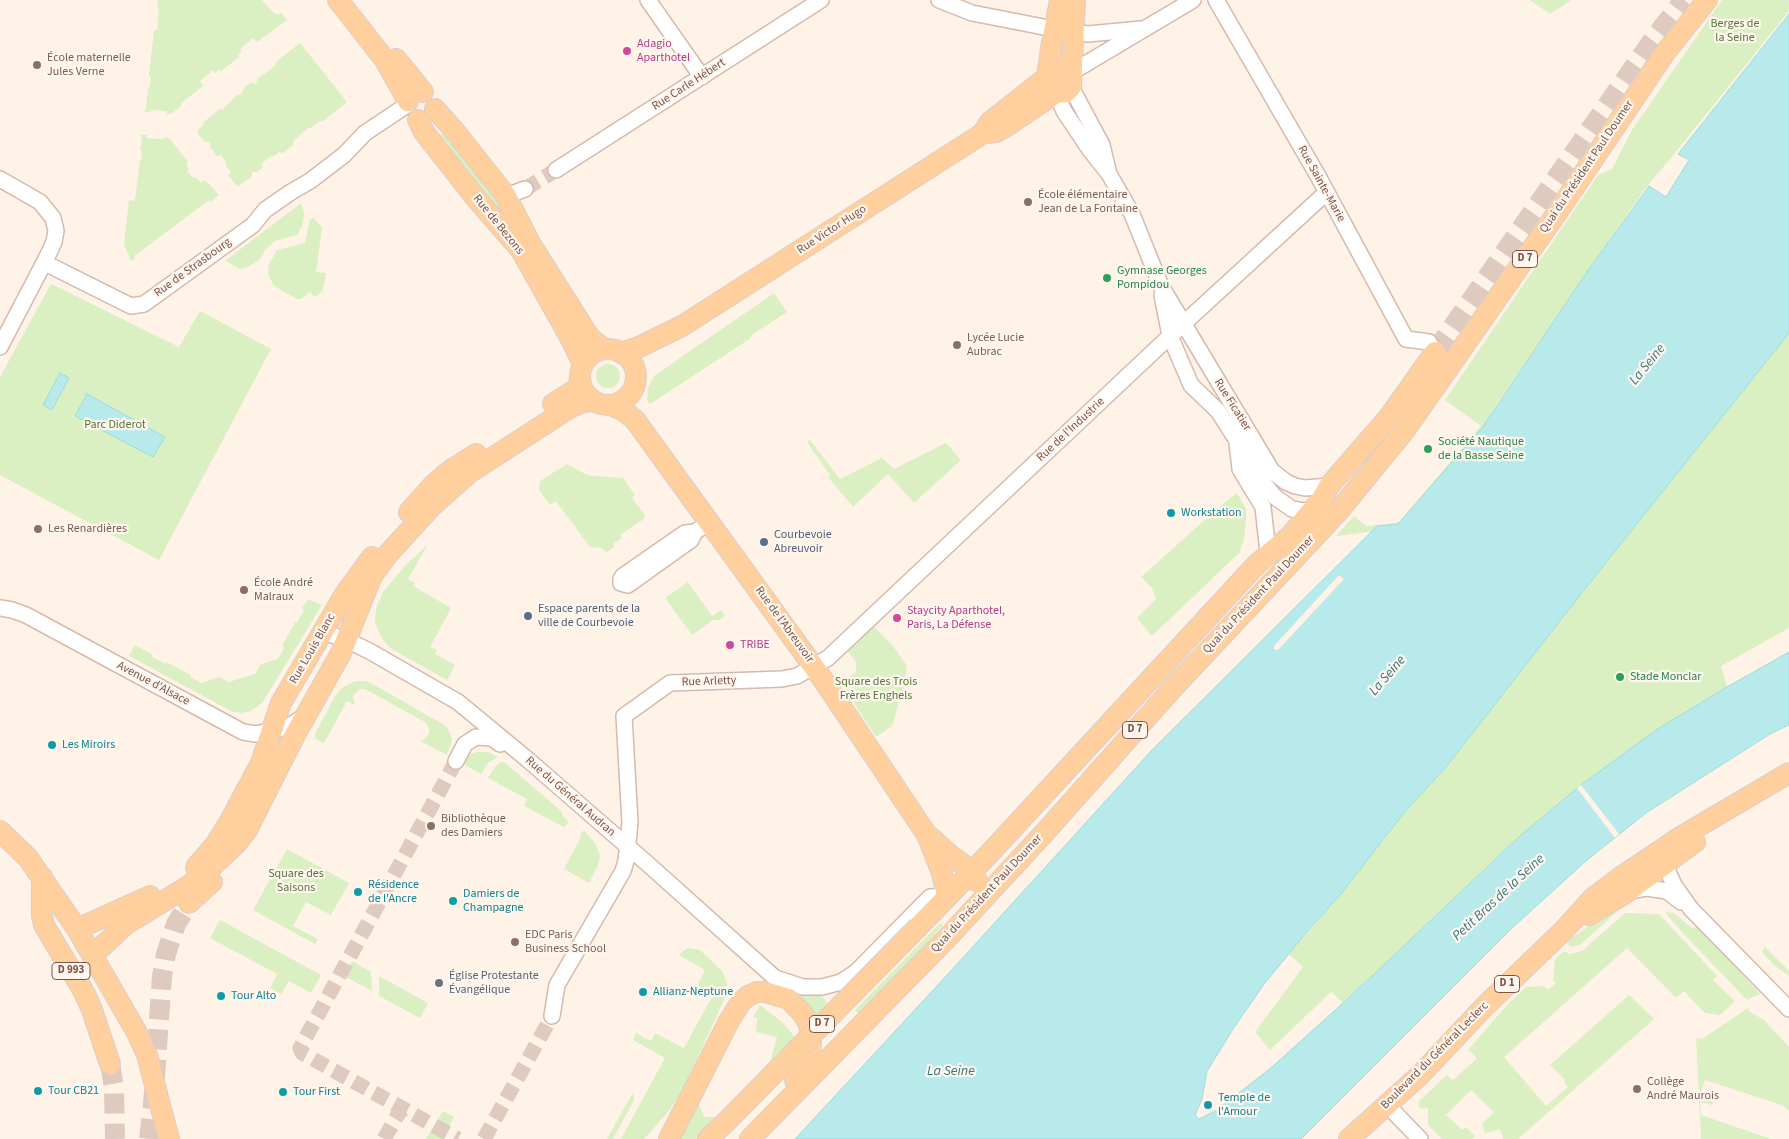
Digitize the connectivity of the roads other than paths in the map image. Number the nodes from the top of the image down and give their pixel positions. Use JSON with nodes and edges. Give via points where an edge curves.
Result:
{"nodes":[{"id":1,"x":338,"y":0,"type":"edge"},
{"id":2,"x":350,"y":0,"type":"edge"},
{"id":3,"x":648,"y":0,"type":"edge"},
{"id":4,"x":821,"y":0,"type":"edge"},
{"id":5,"x":939,"y":0,"type":"edge"},
{"id":6,"x":1060,"y":0,"type":"edge"},
{"id":7,"x":1075,"y":0,"type":"edge"},
{"id":8,"x":1193,"y":0,"type":"edge"},
{"id":9,"x":1216,"y":0,"type":"edge"},
{"id":10,"x":1707,"y":0,"type":"edge"},
{"id":11,"x":1145,"y":28,"type":"junction"},
{"id":12,"x":1064,"y":30,"type":"junction"},
{"id":13,"x":702,"y":77,"type":"junction"},
{"id":14,"x":1062,"y":82,"type":"junction"},
{"id":15,"x":414,"y":105,"type":"junction"},
{"id":16,"x":556,"y":170,"type":"tunnel mouth"},
{"id":17,"x":0,"y":180,"type":"edge"},
{"id":18,"x":525,"y":190,"type":"tunnel mouth"},
{"id":19,"x":1326,"y":192,"type":"junction"},
{"id":20,"x":506,"y":196,"type":"junction"},
{"id":21,"x":46,"y":259,"type":"junction"},
{"id":22,"x":1161,"y":286,"type":"junction"},
{"id":23,"x":1184,"y":324,"type":"junction"},
{"id":24,"x":682,"y":326,"type":"junction"},
{"id":25,"x":1170,"y":336,"type":"junction"},
{"id":26,"x":0,"y":347,"type":"edge"},
{"id":27,"x":612,"y":351,"type":"junction"},
{"id":28,"x":1435,"y":352,"type":"joint"},
{"id":29,"x":582,"y":373,"type":"junction"},
{"id":30,"x":635,"y":373,"type":"junction"},
{"id":31,"x":631,"y":393,"type":"junction"},
{"id":32,"x":602,"y":403,"type":"junction"},
{"id":33,"x":635,"y":420,"type":"junction"},
{"id":34,"x":1237,"y":439,"type":"junction"},
{"id":35,"x":1328,"y":486,"type":"junction"},
{"id":36,"x":1310,"y":513,"type":"junction"},
{"id":37,"x":1336,"y":513,"type":"junction"},
{"id":38,"x":1268,"y":554,"type":"junction"},
{"id":39,"x":0,"y":608,"type":"edge"},
{"id":40,"x":323,"y":632,"type":"junction"},
{"id":41,"x":347,"y":640,"type":"junction"},
{"id":42,"x":814,"y":666,"type":"junction"},
{"id":43,"x":307,"y":714,"type":"junction"},
{"id":44,"x":270,"y":731,"type":"junction"},
{"id":45,"x":528,"y":760,"type":"junction"},
{"id":46,"x":456,"y":761,"type":"tunnel mouth"},
{"id":47,"x":1789,"y":773,"type":"edge"},
{"id":48,"x":1768,"y":786,"type":"junction"},
{"id":49,"x":258,"y":809,"type":"junction"},
{"id":50,"x":0,"y":831,"type":"edge"},
{"id":51,"x":927,"y":835,"type":"junction"},
{"id":52,"x":1673,"y":842,"type":"junction"},
{"id":53,"x":628,"y":848,"type":"junction"},
{"id":54,"x":1661,"y":868,"type":"junction"},
{"id":55,"x":972,"y":871,"type":"junction"},
{"id":56,"x":42,"y":878,"type":"junction"},
{"id":57,"x":1627,"y":892,"type":"junction"},
{"id":58,"x":1667,"y":892,"type":"junction"},
{"id":59,"x":947,"y":896,"type":"junction"},
{"id":60,"x":189,"y":903,"type":"tunnel mouth"},
{"id":61,"x":1691,"y":909,"type":"junction"},
{"id":62,"x":77,"y":929,"type":"junction"},
{"id":63,"x":1564,"y":930,"type":"junction"},
{"id":64,"x":935,"y":950,"type":"junction"},
{"id":65,"x":94,"y":955,"type":"junction"},
{"id":66,"x":774,"y":978,"type":"junction"},
{"id":67,"x":789,"y":999,"type":"junction"},
{"id":68,"x":1789,"y":1009,"type":"edge"},
{"id":69,"x":552,"y":1016,"type":"tunnel mouth"},
{"id":70,"x":110,"y":1064,"type":"tunnel mouth"},
{"id":71,"x":1387,"y":1105,"type":"junction"},
{"id":72,"x":771,"y":1115,"type":"junction"},
{"id":73,"x":169,"y":1139,"type":"edge"},
{"id":74,"x":669,"y":1139,"type":"edge"},
{"id":75,"x":708,"y":1139,"type":"edge"},
{"id":76,"x":750,"y":1139,"type":"edge"},
{"id":77,"x":1349,"y":1139,"type":"edge"},
{"id":78,"x":1420,"y":1139,"type":"edge"}],
"edges":[{"from":1,"to":15,"type":"main road","name":"Rue de Bezons"},
{"from":2,"to":15,"type":"main road","name":"Rue de Bezons"},
{"from":3,"to":13,"type":"street"},
{"from":4,"to":13,"type":"street","name":"Rue Carle Hébert"},
{"from":5,"to":12,"type":"street","via":[[972,13]]},
{"from":6,"to":12,"type":"main road"},
{"from":7,"to":12,"type":"main road"},
{"from":8,"to":11,"type":"street","name":"Rue Victor Hugo"},
{"from":9,"to":19,"type":"street","name":"Rue Sainte-Marie"},
{"from":10,"to":37,"type":"main road","name":"Quai du Président Paul Doumer","number":"D 7","via":[[1664,54],[1405,430]]},
{"from":11,"to":12,"type":"street","name":"Rue Victor Hugo","via":[[1088,34]]},
{"from":11,"to":14,"type":"street","name":"Rue Victor Hugo"},
{"from":12,"to":14,"type":"main road"},
{"from":13,"to":16,"type":"street","name":"Rue Carle Hébert"},
{"from":14,"to":22,"type":"street","name":"Rue Ficatier","via":[[1064,111],[1109,174],[1132,214]]},
{"from":14,"to":24,"type":"main road","name":"Rue Victor Hugo","via":[[1007,126],[982,134]]},
{"from":15,"to":20,"type":"main road","name":"Rue de Bezons","via":[[427,119],[435,109]]},
{"from":15,"to":21,"type":"street","name":"Rue de Strasbourg","via":[[365,133],[344,155],[265,210],[253,225],[144,304],[131,306],[49,265]]},
{"from":15,"to":29,"type":"main road","name":"Rue de Bezons","via":[[424,132],[521,250],[574,343]]},
{"from":17,"to":21,"type":"street","via":[[40,202],[53,218],[55,236]]},
{"from":18,"to":20,"type":"street"},
{"from":19,"to":23,"type":"street","name":"Rue de l'Industrie"},
{"from":19,"to":28,"type":"street","name":"Rue Sainte-Marie","via":[[1406,339],[1429,342]]},
{"from":20,"to":27,"type":"main road","name":"Rue de Bezons","via":[[530,245],[590,338]]},
{"from":21,"to":26,"type":"street"},
{"from":22,"to":23,"type":"street","name":"Rue Ficatier"},
{"from":22,"to":25,"type":"street","name":"Rue Ficatier"},
{"from":23,"to":25,"type":"street","name":"Rue de l'Industrie"},
{"from":23,"to":35,"type":"street","name":"Rue Ficatier","via":[[1272,471],[1295,486]]},
{"from":24,"to":27,"type":"main road","name":"Rue Victor Hugo","via":[[639,347]]},
{"from":24,"to":30,"type":"main road","name":"Rue Victor Hugo"},
{"from":25,"to":34,"type":"street","name":"Rue Ficatier","via":[[1191,385],[1218,411]]},
{"from":25,"to":42,"type":"street","name":"Rue de l'Industrie","via":[[828,658]]},
{"from":27,"to":29,"type":"main road","via":[[595,352],[588,357]]},
{"from":27,"to":30,"type":"main road","via":[[628,358]]},
{"from":28,"to":35,"type":"main road","name":"Quai du Président Paul Doumer","number":"D 7","via":[[1389,417]]},
{"from":29,"to":32,"type":"main road","via":[[582,390]]},
{"from":29,"to":40,"type":"main road","name":"Rue Louis Blanc","via":[[571,393],[433,485],[363,568]]},
{"from":30,"to":31,"type":"main road"},
{"from":31,"to":32,"type":"main road","via":[[626,399]]},
{"from":31,"to":33,"type":"main road","name":"Rue de l'Abreuvoir"},
{"from":32,"to":33,"type":"main road","name":"Rue de l'Abreuvoir","via":[[624,411]]},
{"from":32,"to":41,"type":"main road","name":"Rue Louis Blanc","via":[[583,402],[571,406],[479,466],[432,506],[372,576]]},
{"from":33,"to":42,"type":"main road","name":"Rue de l'Abreuvoir","via":[[702,527]]},
{"from":34,"to":36,"type":"street","name":"Rue Ficatier","via":[[1276,497],[1292,509]]},
{"from":34,"to":38,"type":"street","name":"Rue Ficatier","via":[[1240,469],[1263,507]]},
{"from":35,"to":36,"type":"main road","name":"Quai du Président Paul Doumer","number":"D 7"},
{"from":36,"to":37,"type":"street","name":"Rue Ficatier"},
{"from":36,"to":38,"type":"main road","name":"Quai du Président Paul Doumer","number":"D 7","via":[[1281,545]]},
{"from":37,"to":64,"type":"main road","name":"Quai du Président Paul Doumer","number":"D 7","via":[[1172,688]]},
{"from":38,"to":55,"type":"main road","name":"Quai du Président Paul Doumer","number":"D 7"},
{"from":39,"to":44,"type":"street","name":"Avenue d'Alsace","via":[[26,615],[236,730],[250,734]]},
{"from":40,"to":41,"type":"street","name":"Rue du Général Audran"},
{"from":40,"to":44,"type":"main road","name":"Rue Louis Blanc","via":[[281,703]]},
{"from":41,"to":43,"type":"main road","name":"Rue Louis Blanc"},
{"from":41,"to":45,"type":"street","name":"Rue du Général Audran","via":[[458,702]]},
{"from":42,"to":51,"type":"main road","name":"Rue de l'Abreuvoir"},
{"from":42,"to":53,"type":"street","name":"Rue Arletty","via":[[797,676],[782,679],[670,683],[624,716],[630,823]]},
{"from":43,"to":44,"type":"street","name":"Avenue d'Alsace","via":[[291,725]]},
{"from":43,"to":49,"type":"main road","name":"Rue Louis Blanc"},
{"from":44,"to":62,"type":"main road","name":"Rue Louis Blanc","via":[[261,763],[230,822],[196,867],[161,891]]},
{"from":45,"to":46,"type":"street","via":[[483,736],[467,743]]},
{"from":45,"to":53,"type":"street","name":"Rue du Général Audran"},
{"from":47,"to":48,"type":"main road","name":"Boulevard du Général Leclerc","number":"D 1"},
{"from":48,"to":52,"type":"main road","name":"Boulevard du Général Leclerc","number":"D 1"},
{"from":48,"to":54,"type":"main road","name":"Boulevard du Général Leclerc","number":"D 1"},
{"from":49,"to":60,"type":"main road","name":"Rue Louis Blanc","via":[[232,861]]},
{"from":49,"to":65,"type":"main road","name":"Rue Louis Blanc","via":[[242,836],[213,866],[187,887],[126,924]]},
{"from":50,"to":56,"type":"main road","number":"D 993","via":[[28,858]]},
{"from":51,"to":55,"type":"main road","name":"Rue de l'Abreuvoir"},
{"from":51,"to":59,"type":"main road","name":"Rue de l'Abreuvoir"},
{"from":52,"to":54,"type":"street","via":[[1659,860]]},
{"from":52,"to":63,"type":"main road","name":"Boulevard du Général Leclerc","number":"D 1","via":[[1592,898]]},
{"from":53,"to":66,"type":"street","name":"Rue du Général Audran"},
{"from":53,"to":69,"type":"street","via":[[623,871],[557,985]]},
{"from":54,"to":57,"type":"main road","name":"Boulevard du Général Leclerc","number":"D 1"},
{"from":54,"to":58,"type":"street"},
{"from":54,"to":61,"type":"street"},
{"from":55,"to":59,"type":"main road","name":"Quai du Président Paul Doumer","number":"D 7"},
{"from":55,"to":64,"type":"main road","via":[[978,886],[975,893],[944,930]]},
{"from":56,"to":62,"type":"main road","number":"D 993"},
{"from":56,"to":70,"type":"main road","number":"D 993","via":[[44,925],[85,994]]},
{"from":57,"to":58,"type":"street","via":[[1647,888]]},
{"from":57,"to":63,"type":"main road","name":"Boulevard du Général Leclerc","number":"D 1"},
{"from":58,"to":61,"type":"street"},
{"from":59,"to":66,"type":"street","name":"Quai du Président Paul Doumer","via":[[930,897],[856,972],[841,982],[803,987]]},
{"from":59,"to":75,"type":"main road","name":"Quai du Président Paul Doumer","number":"D 7","bridge":true},
{"from":61,"to":68,"type":"street"},
{"from":62,"to":65,"type":"main road","number":"D 993"},
{"from":63,"to":71,"type":"main road","name":"Boulevard du Général Leclerc","number":"D 1"},
{"from":64,"to":72,"type":"main road","name":"Quai du Président Paul Doumer","number":"D 7"},
{"from":65,"to":73,"type":"main road","number":"D 993","via":[[147,1055]]},
{"from":66,"to":67,"type":"street","name":"Rue du Général Audran"},
{"from":67,"to":72,"type":"main road","number":"D 7","via":[[809,1024],[811,1051],[806,1064]]},
{"from":67,"to":74,"type":"main road","via":[[757,992],[741,1002]]},
{"from":71,"to":77,"type":"main road","name":"Boulevard du Général Leclerc","number":"D 1"},
{"from":71,"to":78,"type":"street"},
{"from":72,"to":76,"type":"main road","name":"Quai du Président Paul Doumer","number":"D 7"}]}
